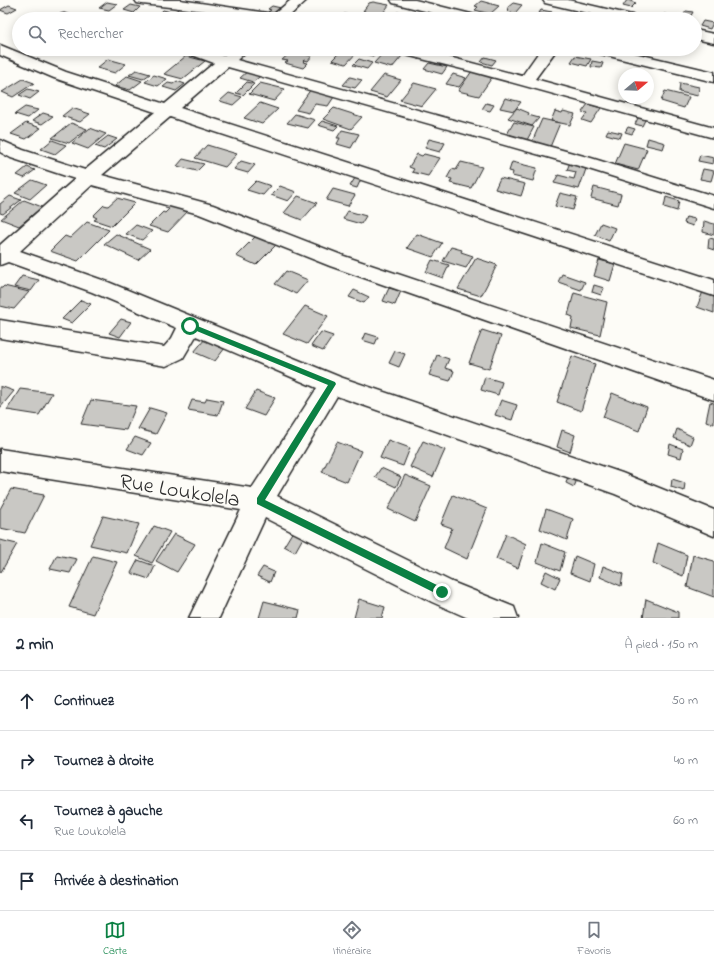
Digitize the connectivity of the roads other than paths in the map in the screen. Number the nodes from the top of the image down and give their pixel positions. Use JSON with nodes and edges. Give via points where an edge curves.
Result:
{"nodes":[{"id":1,"x":142,"y":0,"type":"edge"},
{"id":2,"x":300,"y":0,"type":"edge"},
{"id":3,"x":398,"y":0,"type":"edge"},
{"id":4,"x":550,"y":0,"type":"edge"},
{"id":5,"x":584,"y":4,"type":"edge"},
{"id":6,"x":236,"y":12,"type":"edge"},
{"id":7,"x":285,"y":12,"type":"edge"},
{"id":8,"x":446,"y":12,"type":"edge"},
{"id":9,"x":609,"y":12,"type":"edge"},
{"id":10,"x":702,"y":36,"type":"edge"},
{"id":11,"x":714,"y":39,"type":"edge"},
{"id":12,"x":0,"y":50,"type":"edge"},
{"id":13,"x":12,"y":55,"type":"edge"},
{"id":14,"x":14,"y":56,"type":"edge"},
{"id":15,"x":209,"y":56,"type":"edge"},
{"id":16,"x":233,"y":56,"type":"edge"},
{"id":17,"x":427,"y":56,"type":"edge"},
{"id":18,"x":544,"y":56,"type":"edge"},
{"id":19,"x":627,"y":56,"type":"edge"},
{"id":20,"x":226,"y":62,"type":"junction"},
{"id":21,"x":714,"y":77,"type":"edge"},
{"id":22,"x":526,"y":81,"type":"junction"},
{"id":23,"x":167,"y":110,"type":"junction"},
{"id":24,"x":714,"y":133,"type":"edge"},
{"id":25,"x":0,"y":146,"type":"edge"},
{"id":26,"x":89,"y":178,"type":"junction"},
{"id":27,"x":714,"y":202,"type":"edge"},
{"id":28,"x":2,"y":254,"type":"edge"},
{"id":29,"x":714,"y":288,"type":"edge"},
{"id":30,"x":190,"y":326,"type":"junction"},
{"id":31,"x":0,"y":329,"type":"edge"},
{"id":32,"x":332,"y":384,"type":"junction"},
{"id":33,"x":714,"y":390,"type":"edge"},
{"id":34,"x":0,"y":460,"type":"edge"},
{"id":35,"x":260,"y":501,"type":"junction"},
{"id":36,"x":714,"y":523,"type":"edge"},
{"id":37,"x":204,"y":618,"type":"edge"},
{"id":38,"x":503,"y":618,"type":"edge"}],
"edges":[{"from":1,"to":6,"type":"street"},
{"from":2,"to":7,"type":"street"},
{"from":3,"to":8,"type":"street"},
{"from":4,"to":5,"type":"street"},
{"from":5,"to":9,"type":"street"},
{"from":10,"to":11,"type":"street"},
{"from":12,"to":13,"type":"street"},
{"from":14,"to":23,"type":"street","via":[[60,75]]},
{"from":15,"to":20,"type":"street"},
{"from":16,"to":20,"type":"street"},
{"from":17,"to":22,"type":"street"},
{"from":18,"to":22,"type":"street"},
{"from":19,"to":21,"type":"street"},
{"from":20,"to":23,"type":"street"},
{"from":20,"to":27,"type":"street","via":[[585,162]]},
{"from":22,"to":24,"type":"street"},
{"from":23,"to":26,"type":"street"},
{"from":23,"to":29,"type":"street"},
{"from":25,"to":26,"type":"street"},
{"from":26,"to":28,"type":"street"},
{"from":26,"to":33,"type":"street","via":[[206,209],[337,261]]},
{"from":28,"to":30,"type":"street","via":[[100,287]]},
{"from":30,"to":31,"type":"street","via":[[176,351],[166,357]]},
{"from":30,"to":32,"type":"street"},
{"from":32,"to":35,"type":"street"},
{"from":32,"to":36,"type":"street","via":[[622,484]]},
{"from":34,"to":35,"type":"street","name":"Rue Loukolela"},
{"from":35,"to":37,"type":"street"},
{"from":35,"to":38,"type":"street","name":"Rue Loukolela","via":[[442,592]]}]}
